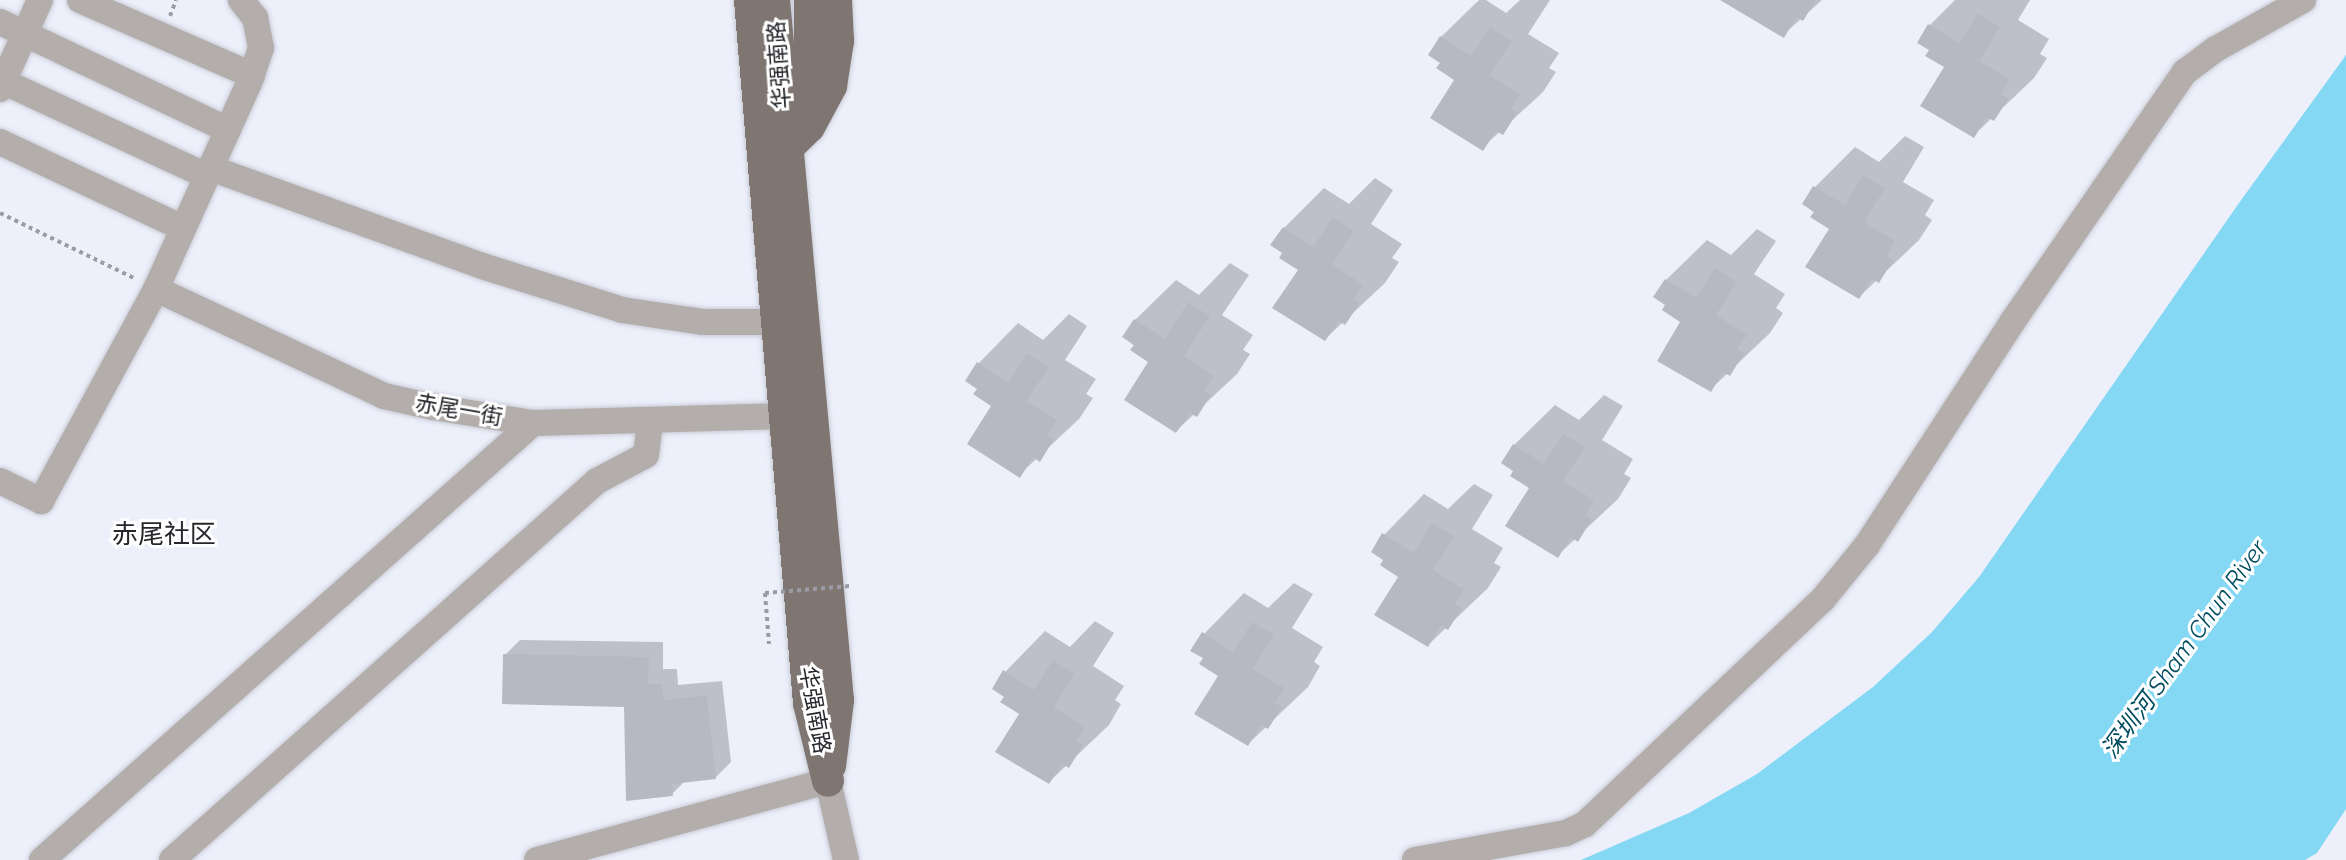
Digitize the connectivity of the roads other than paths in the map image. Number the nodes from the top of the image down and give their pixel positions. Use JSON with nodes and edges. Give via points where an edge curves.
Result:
{"nodes":[{"id":1,"x":40,"y":0,"type":"edge"},
{"id":2,"x":80,"y":0,"type":"edge"},
{"id":3,"x":241,"y":0,"type":"edge"},
{"id":4,"x":810,"y":0,"type":"edge"},
{"id":5,"x":836,"y":0,"type":"edge"},
{"id":6,"x":2303,"y":0,"type":"edge"},
{"id":7,"x":755,"y":5,"type":"edge"},
{"id":8,"x":0,"y":22,"type":"edge"},
{"id":9,"x":25,"y":34,"type":"junction"},
{"id":10,"x":252,"y":75,"type":"junction"},
{"id":11,"x":1,"y":83,"type":"edge"},
{"id":12,"x":228,"y":130,"type":"junction"},
{"id":13,"x":0,"y":142,"type":"edge"},
{"id":14,"x":785,"y":150,"type":"junction"},
{"id":15,"x":209,"y":172,"type":"junction"},
{"id":16,"x":183,"y":228,"type":"junction"},
{"id":17,"x":156,"y":289,"type":"junction"},
{"id":18,"x":778,"y":322,"type":"junction"},
{"id":19,"x":786,"y":416,"type":"junction"},
{"id":20,"x":650,"y":420,"type":"junction"},
{"id":21,"x":533,"y":423,"type":"junction"},
{"id":22,"x":0,"y":481,"type":"edge"},
{"id":23,"x":828,"y":781,"type":"junction"},
{"id":24,"x":42,"y":860,"type":"edge"},
{"id":25,"x":172,"y":860,"type":"edge"},
{"id":26,"x":537,"y":860,"type":"edge"},
{"id":27,"x":846,"y":860,"type":"edge"},
{"id":28,"x":1415,"y":860,"type":"edge"}],
"edges":[{"from":1,"to":9,"type":"street"},
{"from":2,"to":10,"type":"street"},
{"from":3,"to":10,"type":"street","via":[[255,18],[261,48]]},
{"from":4,"to":14,"type":"main road","via":[[810,57]]},
{"from":5,"to":14,"type":"main road","via":[[838,41],[831,86],[809,127]]},
{"from":6,"to":28,"type":"street","via":[[2185,72],[1867,545],[1823,599],[1585,824],[1566,833]]},
{"from":7,"to":14,"type":"main road","name":"华强南路"},
{"from":7,"to":18,"type":"main road","name":"华强南路"},
{"from":8,"to":9,"type":"street"},
{"from":9,"to":11,"type":"street"},
{"from":9,"to":12,"type":"street"},
{"from":10,"to":12,"type":"street"},
{"from":11,"to":15,"type":"street"},
{"from":12,"to":15,"type":"street"},
{"from":13,"to":16,"type":"street"},
{"from":14,"to":23,"type":"main road","name":"华强南路","via":[[838,700]]},
{"from":15,"to":16,"type":"street"},
{"from":15,"to":18,"type":"street","via":[[622,310],[702,322]]},
{"from":16,"to":17,"type":"street"},
{"from":17,"to":21,"type":"street","name":"赤尾一街","via":[[384,396]]},
{"from":17,"to":22,"type":"street","via":[[41,501]]},
{"from":18,"to":19,"type":"main road","name":"华强南路"},
{"from":19,"to":20,"type":"street","name":"赤尾一街"},
{"from":19,"to":23,"type":"main road","name":"华强南路","via":[[809,703]]},
{"from":20,"to":21,"type":"street","name":"赤尾一街"},
{"from":20,"to":25,"type":"street","via":[[646,455],[597,481]]},
{"from":21,"to":24,"type":"street"},
{"from":23,"to":26,"type":"street"},
{"from":23,"to":27,"type":"street"}]}
